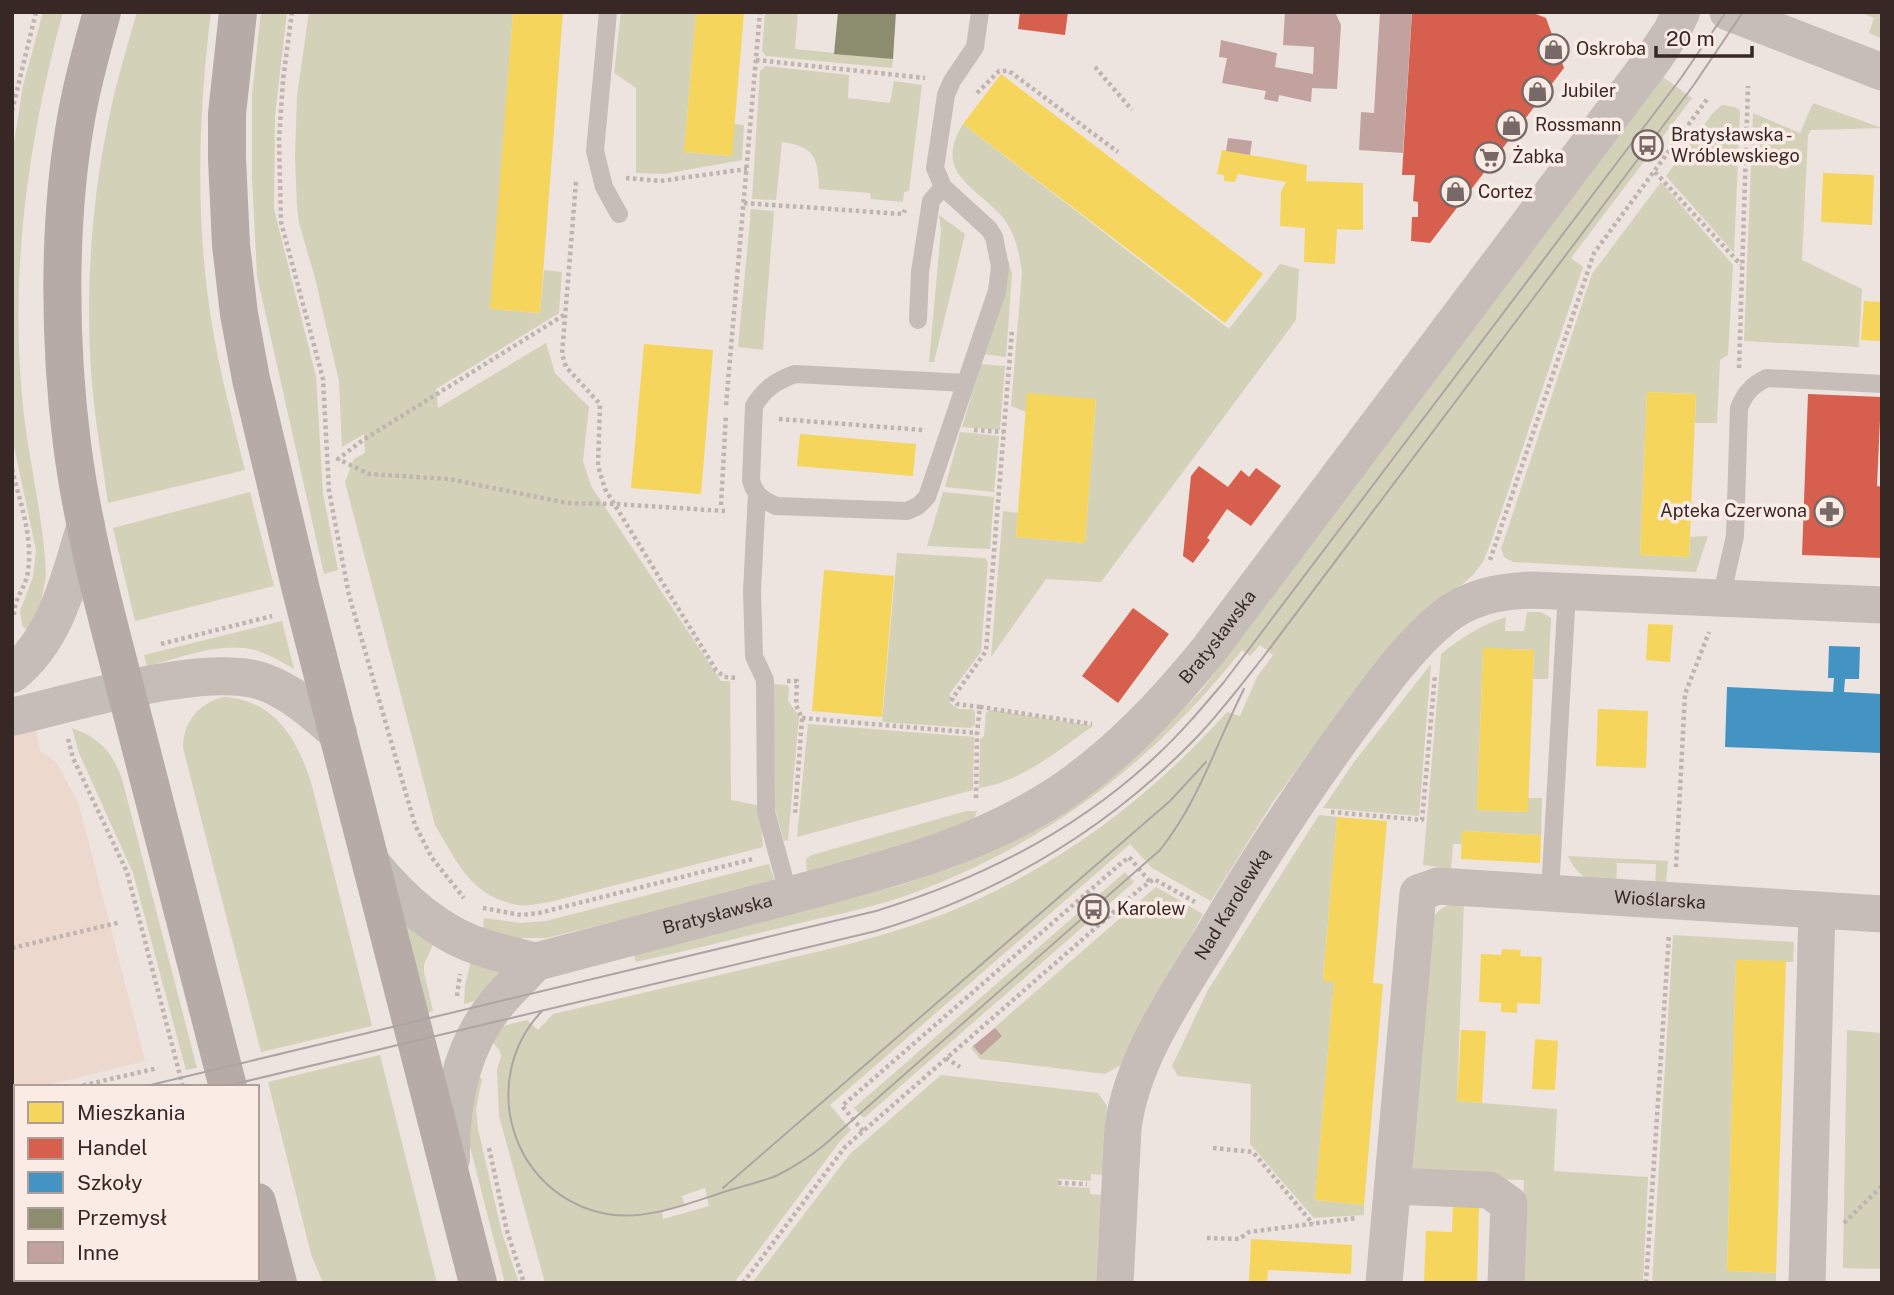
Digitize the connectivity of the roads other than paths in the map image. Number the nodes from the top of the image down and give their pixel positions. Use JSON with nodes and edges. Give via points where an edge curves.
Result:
{"nodes":[{"id":1,"x":102,"y":12,"type":"edge"},
{"id":2,"x":238,"y":12,"type":"edge"},
{"id":3,"x":608,"y":12,"type":"edge"},
{"id":4,"x":980,"y":12,"type":"edge"},
{"id":5,"x":1681,"y":12,"type":"edge"},
{"id":6,"x":1728,"y":12,"type":"edge"},
{"id":7,"x":1882,"y":72,"type":"edge"},
{"id":8,"x":941,"y":183,"type":"junction"},
{"id":9,"x":619,"y":214,"type":"dead end"},
{"id":10,"x":918,"y":320,"type":"dead end"},
{"id":11,"x":966,"y":383,"type":"junction"},
{"id":12,"x":1882,"y":384,"type":"edge"},
{"id":13,"x":757,"y":494,"type":"junction"},
{"id":14,"x":86,"y":525,"type":"junction"},
{"id":15,"x":1567,"y":591,"type":"junction"},
{"id":16,"x":1882,"y":605,"type":"edge"},
{"id":17,"x":1715,"y":614,"type":"junction"},
{"id":18,"x":12,"y":674,"type":"edge"},
{"id":19,"x":127,"y":691,"type":"junction"},
{"id":20,"x":12,"y":717,"type":"edge"},
{"id":21,"x":338,"y":733,"type":"junction"},
{"id":22,"x":371,"y":863,"type":"junction"},
{"id":23,"x":1550,"y":892,"type":"junction"},
{"id":24,"x":789,"y":896,"type":"junction"},
{"id":25,"x":1817,"y":910,"type":"junction"},
{"id":26,"x":1882,"y":914,"type":"edge"},
{"id":27,"x":535,"y":962,"type":"junction"},
{"id":28,"x":226,"y":1082,"type":"edge"},
{"id":29,"x":451,"y":1176,"type":"junction"},
{"id":30,"x":1393,"y":1186,"type":"junction"},
{"id":31,"x":259,"y":1210,"type":"edge"},
{"id":32,"x":278,"y":1283,"type":"edge"},
{"id":33,"x":478,"y":1283,"type":"edge"},
{"id":34,"x":1115,"y":1283,"type":"edge"},
{"id":35,"x":1384,"y":1283,"type":"edge"},
{"id":36,"x":1506,"y":1283,"type":"edge"},
{"id":37,"x":1807,"y":1283,"type":"edge"}],
"edges":[{"from":1,"to":14,"type":"main road","via":[[76,122],[65,243],[66,374]]},
{"from":2,"to":21,"type":"main road","via":[[227,159],[239,314],[273,476]]},
{"from":3,"to":9,"type":"lane","via":[[595,151],[604,187]]},
{"from":4,"to":8,"type":"lane","via":[[975,47],[946,95],[935,157]]},
{"from":5,"to":24,"type":"street","name":"Bratysławska","via":[[1654,58],[1512,248],[1208,652],[1158,710],[1090,771],[1015,819],[948,851]]},
{"from":6,"to":7,"type":"street"},
{"from":8,"to":10,"type":"lane","via":[[931,201]]},
{"from":8,"to":11,"type":"lane","via":[[989,229],[999,254],[997,291]]},
{"from":11,"to":13,"type":"lane","via":[[927,496],[918,506],[907,511],[776,506]]},
{"from":11,"to":13,"type":"lane","via":[[795,374],[770,385],[754,406],[751,481]]},
{"from":12,"to":17,"type":"lane","via":[[1767,378],[1743,397],[1735,536]]},
{"from":13,"to":24,"type":"lane","via":[[751,591],[754,656],[765,680],[766,812]]},
{"from":14,"to":18,"type":"street","via":[[58,612],[31,655]]},
{"from":14,"to":19,"type":"main road"},
{"from":15,"to":17,"type":"street"},
{"from":15,"to":23,"type":"lane"},
{"from":15,"to":34,"type":"street","name":"Nad Karolewką","via":[[1511,591],[1486,583],[1444,617],[1376,691],[1281,825],[1171,1007],[1128,1097]]},
{"from":16,"to":17,"type":"street"},
{"from":19,"to":20,"type":"street"},
{"from":19,"to":21,"type":"street","via":[[202,677],[242,676],[287,694]]},
{"from":19,"to":28,"type":"main road"},
{"from":21,"to":22,"type":"main road"},
{"from":22,"to":27,"type":"street","via":[[404,900],[450,934],[471,925]]},
{"from":22,"to":29,"type":"main road"},
{"from":23,"to":25,"type":"street","name":"Wioślarska"},
{"from":23,"to":30,"type":"street","name":"Wioślarska","via":[[1438,886],[1418,893]]},
{"from":24,"to":27,"type":"street","name":"Bratysławska"},
{"from":25,"to":26,"type":"street","name":"Wioślarska"},
{"from":25,"to":37,"type":"street"},
{"from":27,"to":29,"type":"street","via":[[497,1003],[477,1034],[460,1075],[451,1118]]},
{"from":29,"to":33,"type":"main road"},
{"from":30,"to":35,"type":"street"},
{"from":30,"to":36,"type":"street","via":[[1489,1190],[1509,1203]]},
{"from":31,"to":32,"type":"main road"}]}
